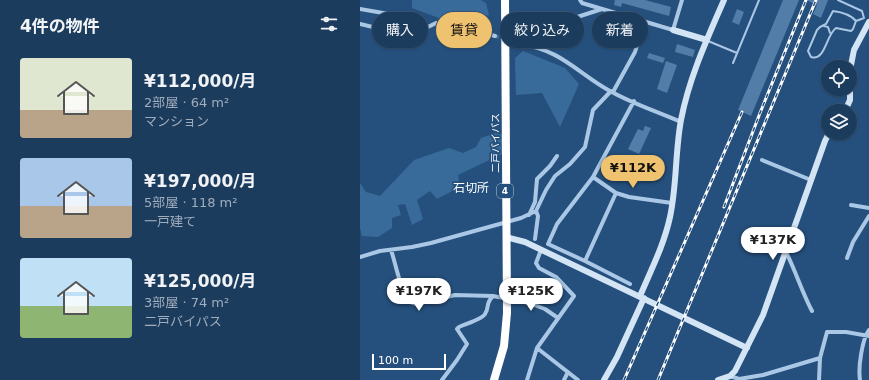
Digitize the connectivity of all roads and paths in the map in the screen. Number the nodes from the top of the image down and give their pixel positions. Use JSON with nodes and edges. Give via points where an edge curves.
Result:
{"nodes":[{"id":1,"x":505,"y":0,"type":"edge"},
{"id":2,"x":580,"y":0,"type":"edge"},
{"id":3,"x":682,"y":0,"type":"edge"},
{"id":4,"x":724,"y":0,"type":"edge"},
{"id":5,"x":759,"y":0,"type":"edge"},
{"id":6,"x":838,"y":0,"type":"edge"},
{"id":7,"x":602,"y":9,"type":"junction"},
{"id":8,"x":360,"y":10,"type":"edge"},
{"id":9,"x":373,"y":12,"type":"edge"},
{"id":10,"x":612,"y":12,"type":"edge"},
{"id":11,"x":584,"y":15,"type":"edge"},
{"id":12,"x":867,"y":19,"type":"edge"},
{"id":13,"x":856,"y":20,"type":"junction"},
{"id":14,"x":648,"y":23,"type":"edge"},
{"id":15,"x":360,"y":24,"type":"edge"},
{"id":16,"x":824,"y":26,"type":"junction"},
{"id":17,"x":673,"y":30,"type":"junction"},
{"id":18,"x":830,"y":33,"type":"junction"},
{"id":19,"x":495,"y":36,"type":"tunnel mouth"},
{"id":20,"x":707,"y":40,"type":"junction"},
{"id":21,"x":536,"y":48,"type":"edge"},
{"id":22,"x":635,"y":48,"type":"edge"},
{"id":23,"x":737,"y":53,"type":"junction"},
{"id":24,"x":852,"y":60,"type":"edge"},
{"id":25,"x":733,"y":63,"type":"dead end"},
{"id":26,"x":612,"y":92,"type":"junction"},
{"id":27,"x":634,"y":101,"type":"junction"},
{"id":28,"x":681,"y":122,"type":"junction"},
{"id":29,"x":826,"y":140,"type":"edge"},
{"id":30,"x":557,"y":156,"type":"dead end"},
{"id":31,"x":762,"y":160,"type":"dead end"},
{"id":32,"x":593,"y":177,"type":"junction"},
{"id":33,"x":811,"y":180,"type":"junction"},
{"id":34,"x":616,"y":193,"type":"junction"},
{"id":35,"x":672,"y":203,"type":"junction"},
{"id":36,"x":851,"y":205,"type":"dead end"},
{"id":37,"x":869,"y":208,"type":"edge"},
{"id":38,"x":536,"y":211,"type":"junction"},
{"id":39,"x":528,"y":215,"type":"junction"},
{"id":40,"x":869,"y":216,"type":"edge"},
{"id":41,"x":506,"y":237,"type":"junction"},
{"id":42,"x":535,"y":239,"type":"dead end"},
{"id":43,"x":391,"y":250,"type":"junction"},
{"id":44,"x":542,"y":250,"type":"junction"},
{"id":45,"x":786,"y":252,"type":"junction"},
{"id":46,"x":360,"y":257,"type":"edge"},
{"id":47,"x":847,"y":258,"type":"dead end"},
{"id":48,"x":585,"y":261,"type":"junction"},
{"id":49,"x":630,"y":284,"type":"dead end"},
{"id":50,"x":493,"y":296,"type":"junction"},
{"id":51,"x":642,"y":297,"type":"junction"},
{"id":52,"x":507,"y":298,"type":"junction"},
{"id":53,"x":812,"y":311,"type":"dead end"},
{"id":54,"x":558,"y":318,"type":"junction"},
{"id":55,"x":869,"y":330,"type":"edge"},
{"id":56,"x":867,"y":336,"type":"edge"},
{"id":57,"x":537,"y":348,"type":"junction"},
{"id":58,"x":747,"y":348,"type":"junction"},
{"id":59,"x":820,"y":358,"type":"junction"},
{"id":60,"x":568,"y":372,"type":"junction"},
{"id":61,"x":730,"y":376,"type":"junction"},
{"id":62,"x":442,"y":380,"type":"edge"},
{"id":63,"x":494,"y":380,"type":"edge"},
{"id":64,"x":527,"y":380,"type":"edge"},
{"id":65,"x":564,"y":380,"type":"edge"},
{"id":66,"x":578,"y":380,"type":"edge"},
{"id":67,"x":604,"y":380,"type":"edge"},
{"id":68,"x":718,"y":380,"type":"edge"},
{"id":69,"x":819,"y":380,"type":"edge"},
{"id":70,"x":860,"y":380,"type":"edge"}],
"edges":[{"from":1,"to":41,"type":"highway","name":"二戸バイパス","number":"4"},
{"from":2,"to":7,"type":"street","via":[[582,3]]},
{"from":3,"to":17,"type":"street"},
{"from":4,"to":20,"type":"street"},
{"from":5,"to":23,"type":"lane"},
{"from":6,"to":12,"type":"lane","via":[[862,11]]},
{"from":7,"to":10,"type":"street"},
{"from":7,"to":11,"type":"street"},
{"from":8,"to":9,"type":"street"},
{"from":12,"to":13,"type":"lane"},
{"from":12,"to":24,"type":"street"},
{"from":13,"to":16,"type":"lane","via":[[836,11]]},
{"from":13,"to":18,"type":"lane","via":[[851,31],[836,28]]},
{"from":14,"to":17,"type":"street"},
{"from":15,"to":19,"type":"street","via":[[406,35],[414,34],[436,23],[450,23]]},
{"from":16,"to":18,"type":"lane"},
{"from":16,"to":18,"type":"lane","via":[[817,30],[808,51],[810,57],[818,57],[821,54]]},
{"from":17,"to":20,"type":"street"},
{"from":20,"to":23,"type":"lane"},
{"from":20,"to":28,"type":"street","via":[[690,84]]},
{"from":21,"to":26,"type":"street","via":[[570,63]]},
{"from":22,"to":26,"type":"street"},
{"from":23,"to":25,"type":"lane"},
{"from":26,"to":27,"type":"street"},
{"from":26,"to":38,"type":"street","via":[[593,110],[585,147],[555,176]]},
{"from":27,"to":28,"type":"street"},
{"from":27,"to":32,"type":"street"},
{"from":28,"to":35,"type":"street"},
{"from":29,"to":33,"type":"street"},
{"from":30,"to":39,"type":"street","via":[[537,179],[535,202]]},
{"from":31,"to":33,"type":"street"},
{"from":32,"to":34,"type":"street"},
{"from":32,"to":48,"type":"street","via":[[557,224],[548,244]]},
{"from":33,"to":45,"type":"street"},
{"from":34,"to":35,"type":"street"},
{"from":34,"to":48,"type":"street"},
{"from":35,"to":51,"type":"street","via":[[664,238]]},
{"from":36,"to":37,"type":"street"},
{"from":38,"to":39,"type":"street"},
{"from":38,"to":42,"type":"street","via":[[538,216]]},
{"from":39,"to":43,"type":"street","via":[[431,243]]},
{"from":40,"to":47,"type":"street","via":[[853,242]]},
{"from":41,"to":44,"type":"street"},
{"from":41,"to":52,"type":"highway","name":"二戸バイパス","number":"4"},
{"from":43,"to":46,"type":"street"},
{"from":43,"to":50,"type":"street","via":[[404,293],[412,303],[455,295]]},
{"from":44,"to":51,"type":"street"},
{"from":44,"to":54,"type":"street","via":[[536,264],[556,277],[574,296]]},
{"from":45,"to":53,"type":"street"},
{"from":45,"to":58,"type":"street","via":[[763,315]]},
{"from":48,"to":49,"type":"street"},
{"from":50,"to":52,"type":"street"},
{"from":50,"to":62,"type":"street","via":[[488,301],[484,316],[457,329],[467,344]]},
{"from":51,"to":58,"type":"street"},
{"from":51,"to":67,"type":"street","via":[[617,357]]},
{"from":52,"to":54,"type":"street","via":[[529,302]]},
{"from":52,"to":63,"type":"highway","name":"二戸バイパス","number":"4","via":[[504,346]]},
{"from":54,"to":57,"type":"street"},
{"from":55,"to":56,"type":"street"},
{"from":56,"to":59,"type":"street","via":[[827,332]]},
{"from":56,"to":70,"type":"street","via":[[862,350]]},
{"from":57,"to":60,"type":"street"},
{"from":57,"to":64,"type":"street"},
{"from":58,"to":61,"type":"street"},
{"from":59,"to":61,"type":"street","via":[[763,375],[739,379]]},
{"from":59,"to":69,"type":"street"},
{"from":60,"to":65,"type":"street"},
{"from":60,"to":66,"type":"street"},
{"from":61,"to":68,"type":"street"}]}
